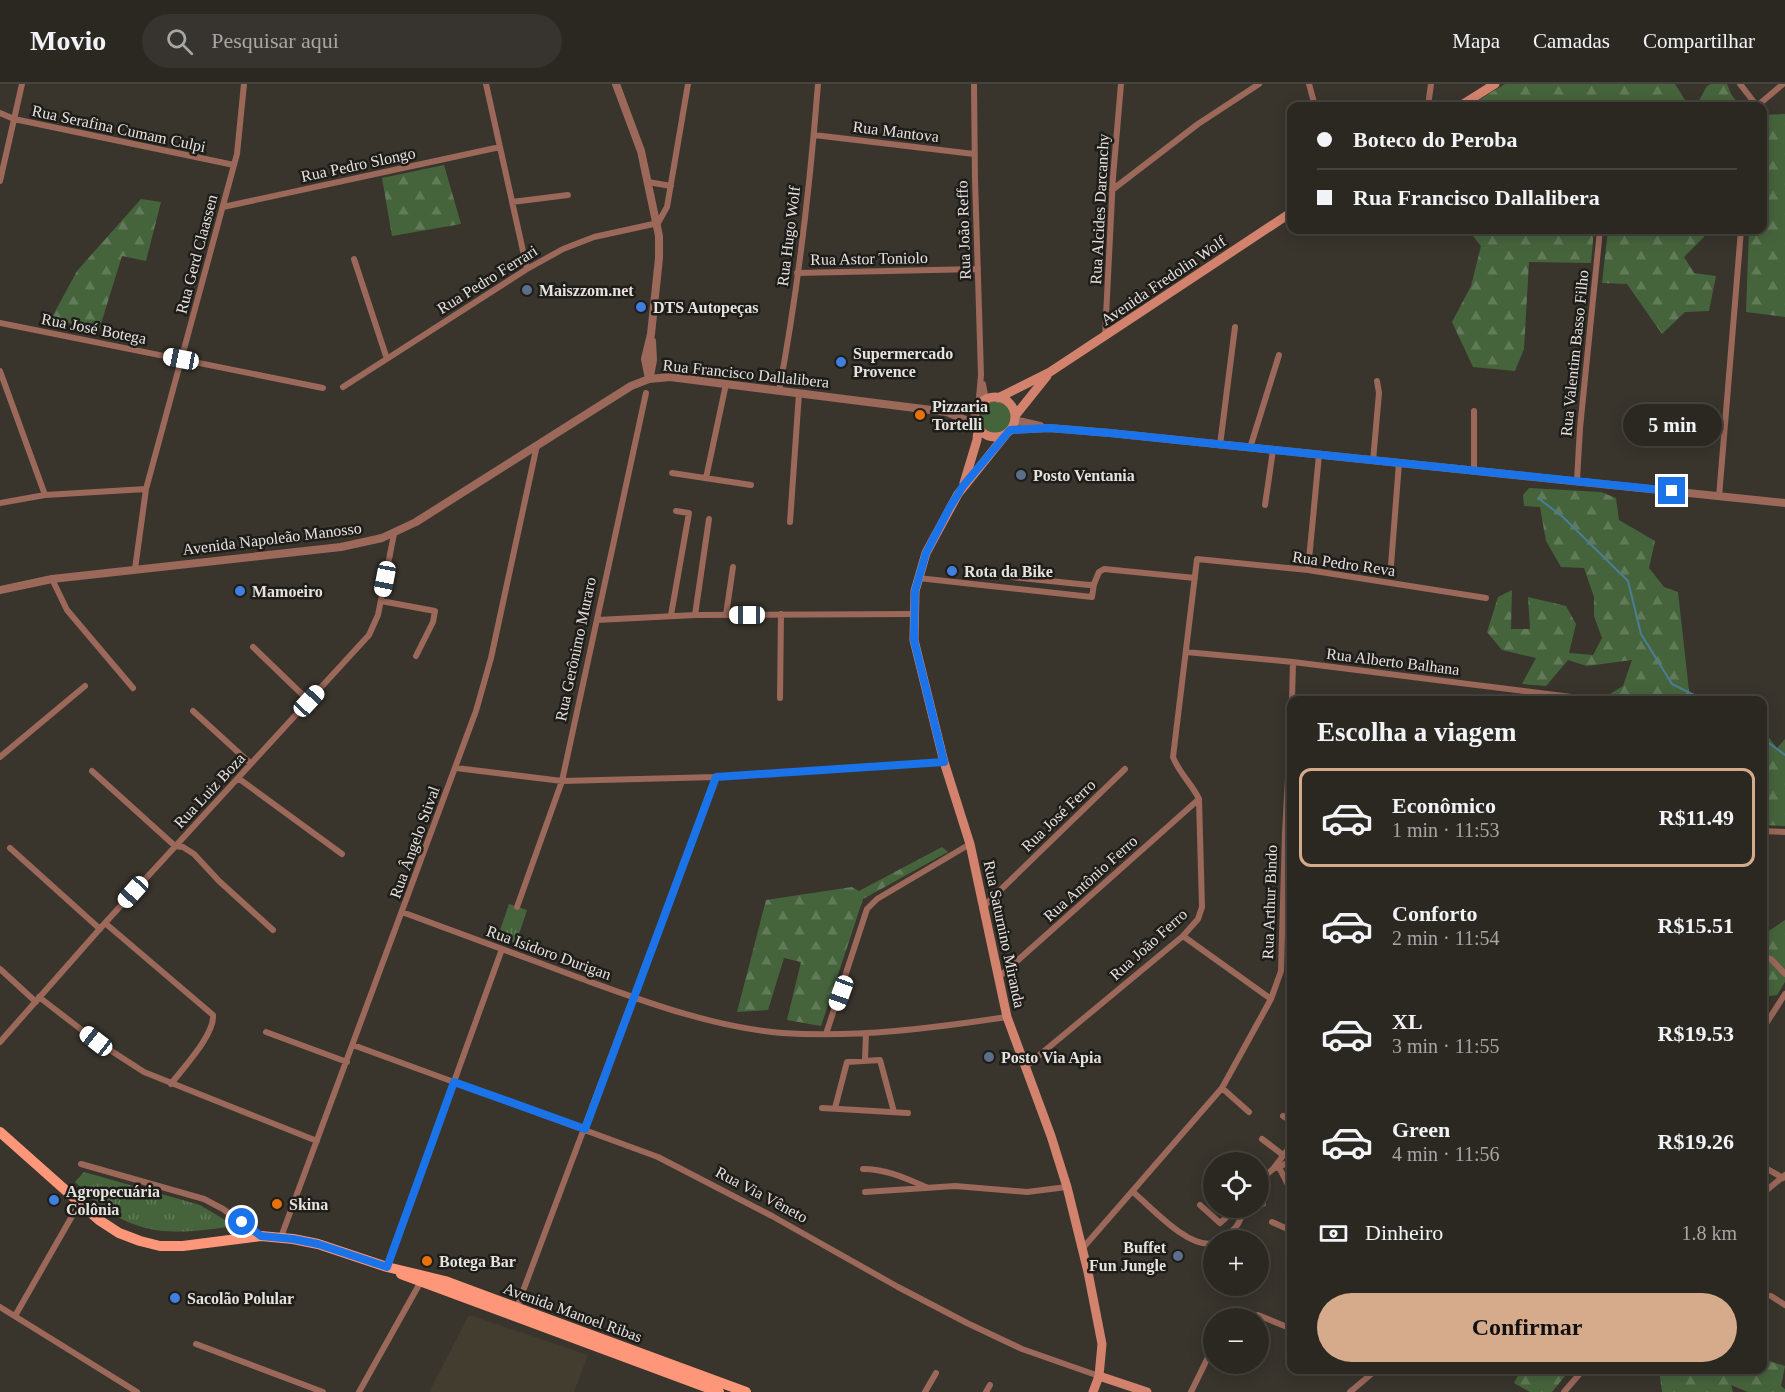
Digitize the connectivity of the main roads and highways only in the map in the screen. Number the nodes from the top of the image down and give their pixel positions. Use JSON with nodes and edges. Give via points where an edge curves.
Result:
{"nodes":[{"id":1,"x":1495,"y":84,"type":"edge"},
{"id":2,"x":1466,"y":102,"type":"edge"},
{"id":3,"x":1287,"y":215,"type":"edge"},
{"id":4,"x":1050,"y":372,"type":"junction"},
{"id":5,"x":999,"y":398,"type":"junction"},
{"id":6,"x":1015,"y":418,"type":"junction"},
{"id":7,"x":977,"y":426,"type":"junction"},
{"id":8,"x":1008,"y":432,"type":"junction"},
{"id":9,"x":963,"y":486,"type":"junction"},
{"id":10,"x":0,"y":1132,"type":"edge"},
{"id":11,"x":387,"y":1267,"type":"junction"},
{"id":12,"x":1099,"y":1376,"type":"junction"},
{"id":13,"x":724,"y":1389,"type":"edge"},
{"id":14,"x":746,"y":1392,"type":"edge"},
{"id":15,"x":1093,"y":1392,"type":"edge"},
{"id":16,"x":1147,"y":1392,"type":"edge"}],
"edges":[{"from":1,"to":2,"type":"main road"},
{"from":3,"to":4,"type":"main road","name":"Avenida Fredolin Wolf"},
{"from":4,"to":5,"type":"main road","name":"Avenida Fredolin Wolf"},
{"from":4,"to":6,"type":"main road","name":"Avenida Fredolin Wolf"},
{"from":5,"to":6,"type":"main road","via":[[1010,404]]},
{"from":5,"to":7,"type":"main road","via":[[986,400],[978,408]]},
{"from":6,"to":8,"type":"main road"},
{"from":7,"to":8,"type":"main road","via":[[988,436]]},
{"from":7,"to":9,"type":"main road","name":"Rua Saturnino Miranda","via":[[977,440]]},
{"from":8,"to":9,"type":"main road","name":"Rua Saturnino Miranda"},
{"from":9,"to":12,"type":"main road","name":"Rua Saturnino Miranda","via":[[926,553],[918,578],[914,640],[969,844],[1007,1017],[1067,1187],[1101,1334]]},
{"from":10,"to":11,"type":"main road","name":"Avenida Manoel Ribas","via":[[99,1220],[140,1241],[183,1246],[281,1237],[318,1244]]},
{"from":11,"to":13,"type":"main road","name":"Avenida Manoel Ribas","via":[[420,1283]]},
{"from":11,"to":13,"type":"main road","name":"Avenida Manoel Ribas","via":[[436,1278],[517,1307]]},
{"from":12,"to":15,"type":"main road","name":"Rua Saturnino Miranda"},
{"from":12,"to":16,"type":"main road","name":"Rua Via Vêneto"},
{"from":13,"to":14,"type":"main road","name":"Avenida Manoel Ribas"}]}
